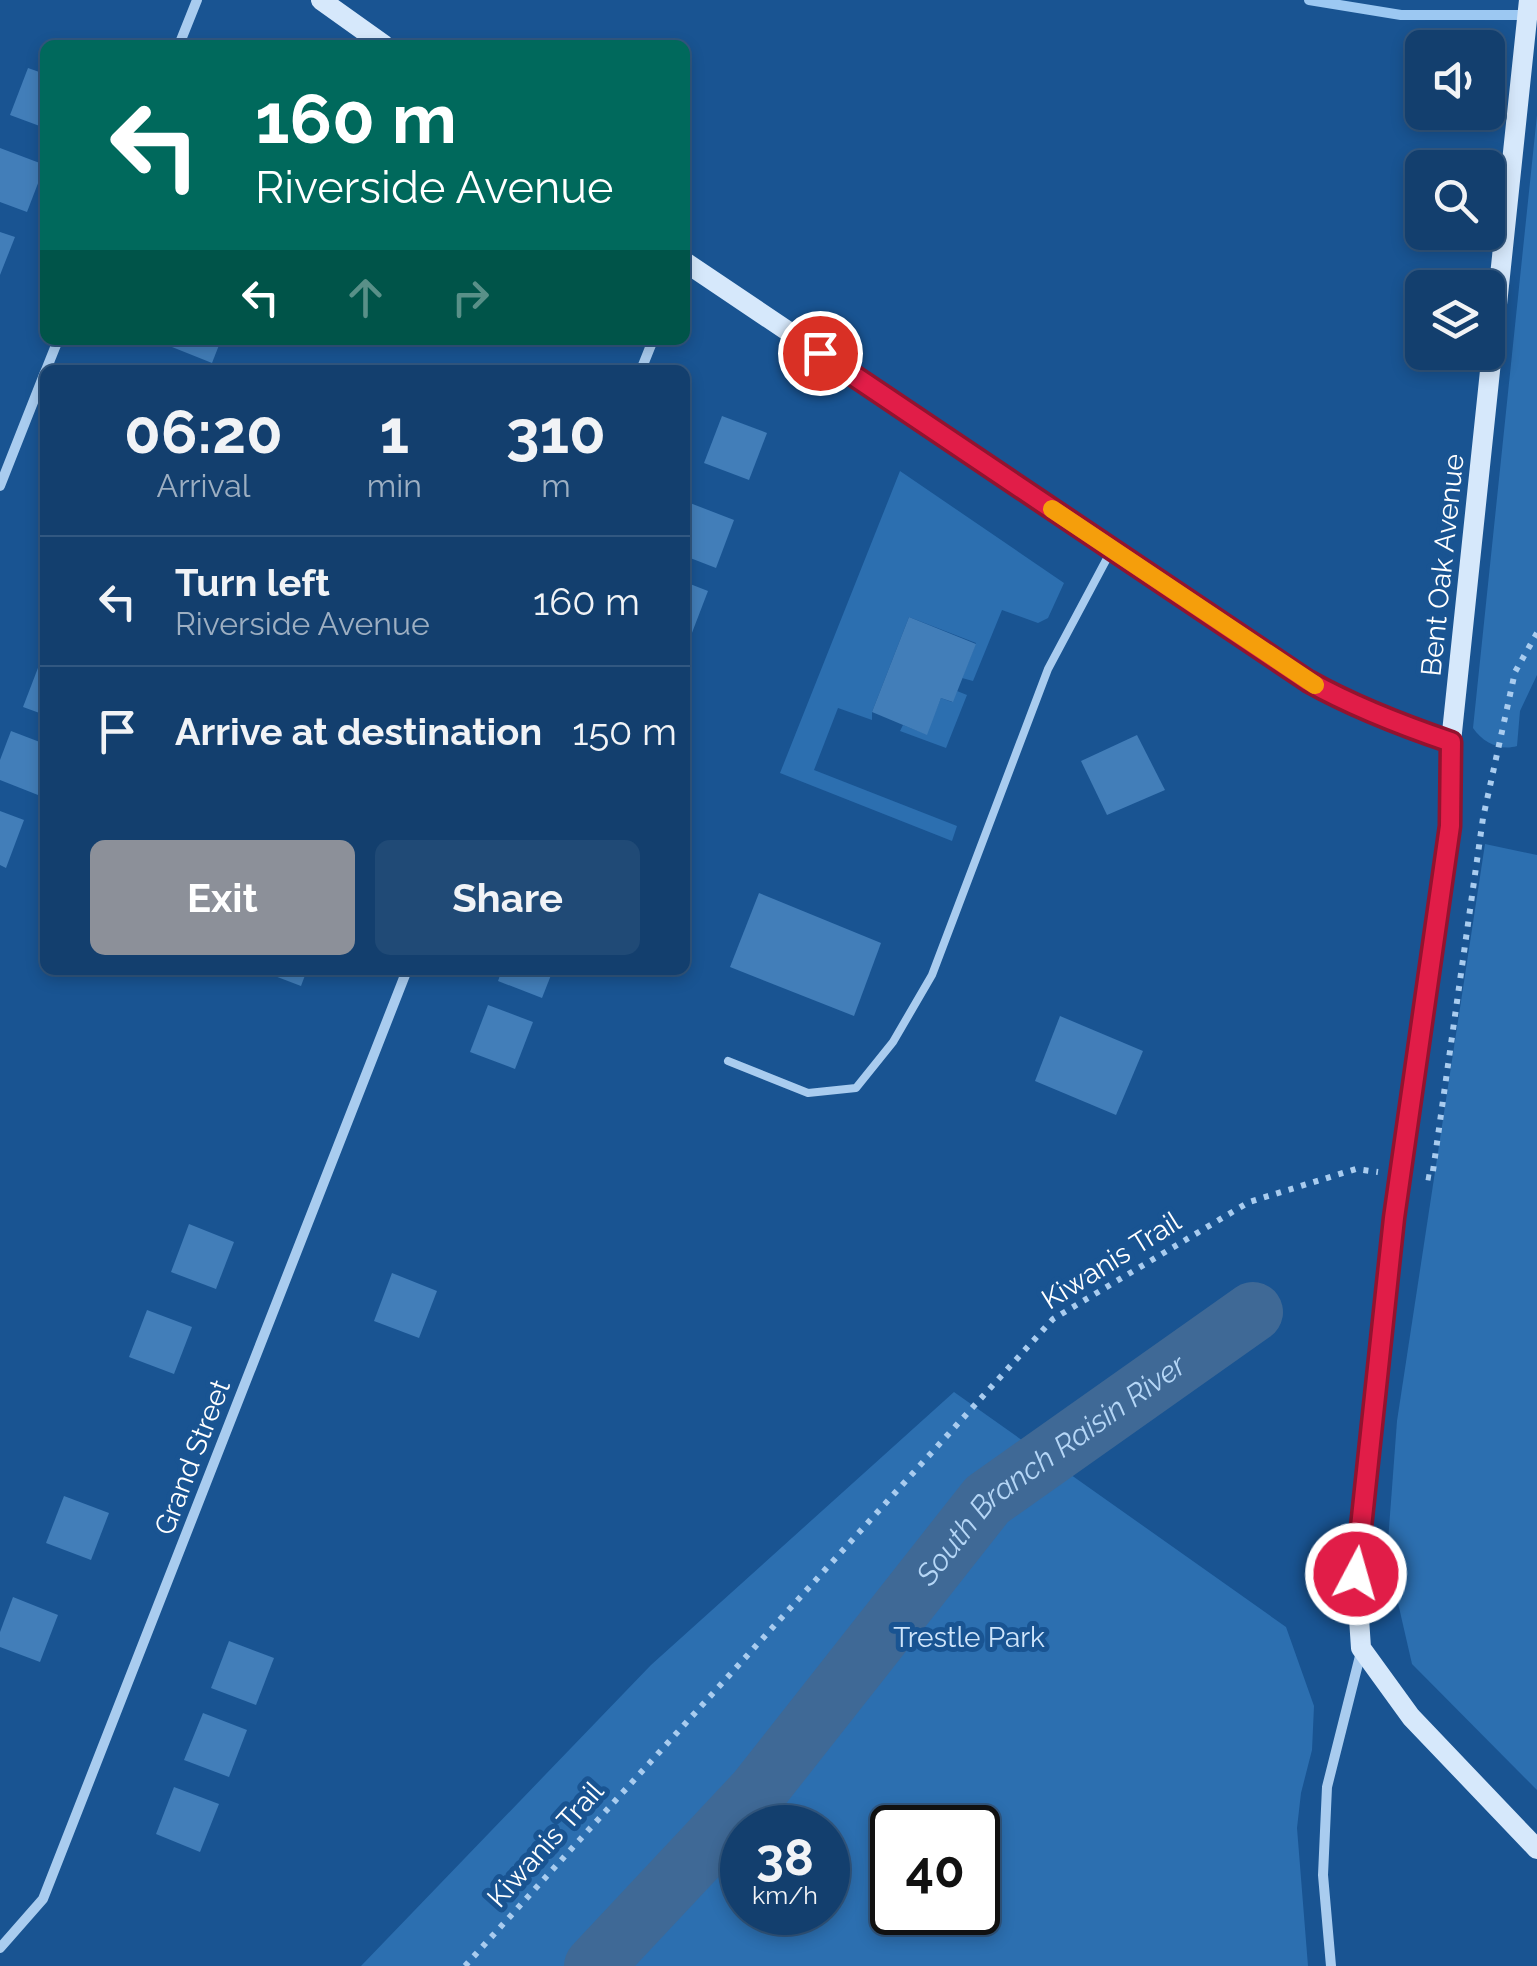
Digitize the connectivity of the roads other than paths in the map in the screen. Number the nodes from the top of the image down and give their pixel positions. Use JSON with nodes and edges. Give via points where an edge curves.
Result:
{"nodes":[{"id":1,"x":197,"y":0,"type":"edge"},
{"id":2,"x":321,"y":0,"type":"edge"},
{"id":3,"x":1529,"y":0,"type":"edge"},
{"id":4,"x":180,"y":40,"type":"edge"},
{"id":5,"x":377,"y":40,"type":"edge"},
{"id":6,"x":690,"y":270,"type":"edge"},
{"id":7,"x":40,"y":384,"type":"edge"},
{"id":8,"x":0,"y":486,"type":"edge"},
{"id":9,"x":1112,"y":550,"type":"junction"},
{"id":10,"x":1451,"y":742,"type":"junction"},
{"id":11,"x":404,"y":975,"type":"edge"},
{"id":12,"x":728,"y":1060,"type":"dead end"},
{"id":13,"x":1362,"y":1648,"type":"junction"},
{"id":14,"x":1537,"y":1849,"type":"edge"},
{"id":15,"x":0,"y":1948,"type":"edge"},
{"id":16,"x":1331,"y":1966,"type":"edge"}],
"edges":[{"from":1,"to":4,"type":"street"},
{"from":2,"to":5,"type":"street"},
{"from":3,"to":10,"type":"street","name":"Bent Oak Avenue"},
{"from":6,"to":9,"type":"street"},
{"from":7,"to":8,"type":"street"},
{"from":9,"to":10,"type":"street","via":[[1346,703]]},
{"from":9,"to":12,"type":"lane","via":[[1048,669],[932,974],[893,1042],[856,1088],[808,1093]]},
{"from":10,"to":13,"type":"street","name":"Bent Oak Avenue","via":[[1450,826],[1394,1218],[1356,1574]]},
{"from":11,"to":15,"type":"street","name":"Grand Street","via":[[43,1899]]},
{"from":13,"to":14,"type":"street","via":[[1410,1717]]},
{"from":13,"to":16,"type":"street","name":"Bent Oak Avenue","via":[[1327,1787],[1322,1875]]}]}
